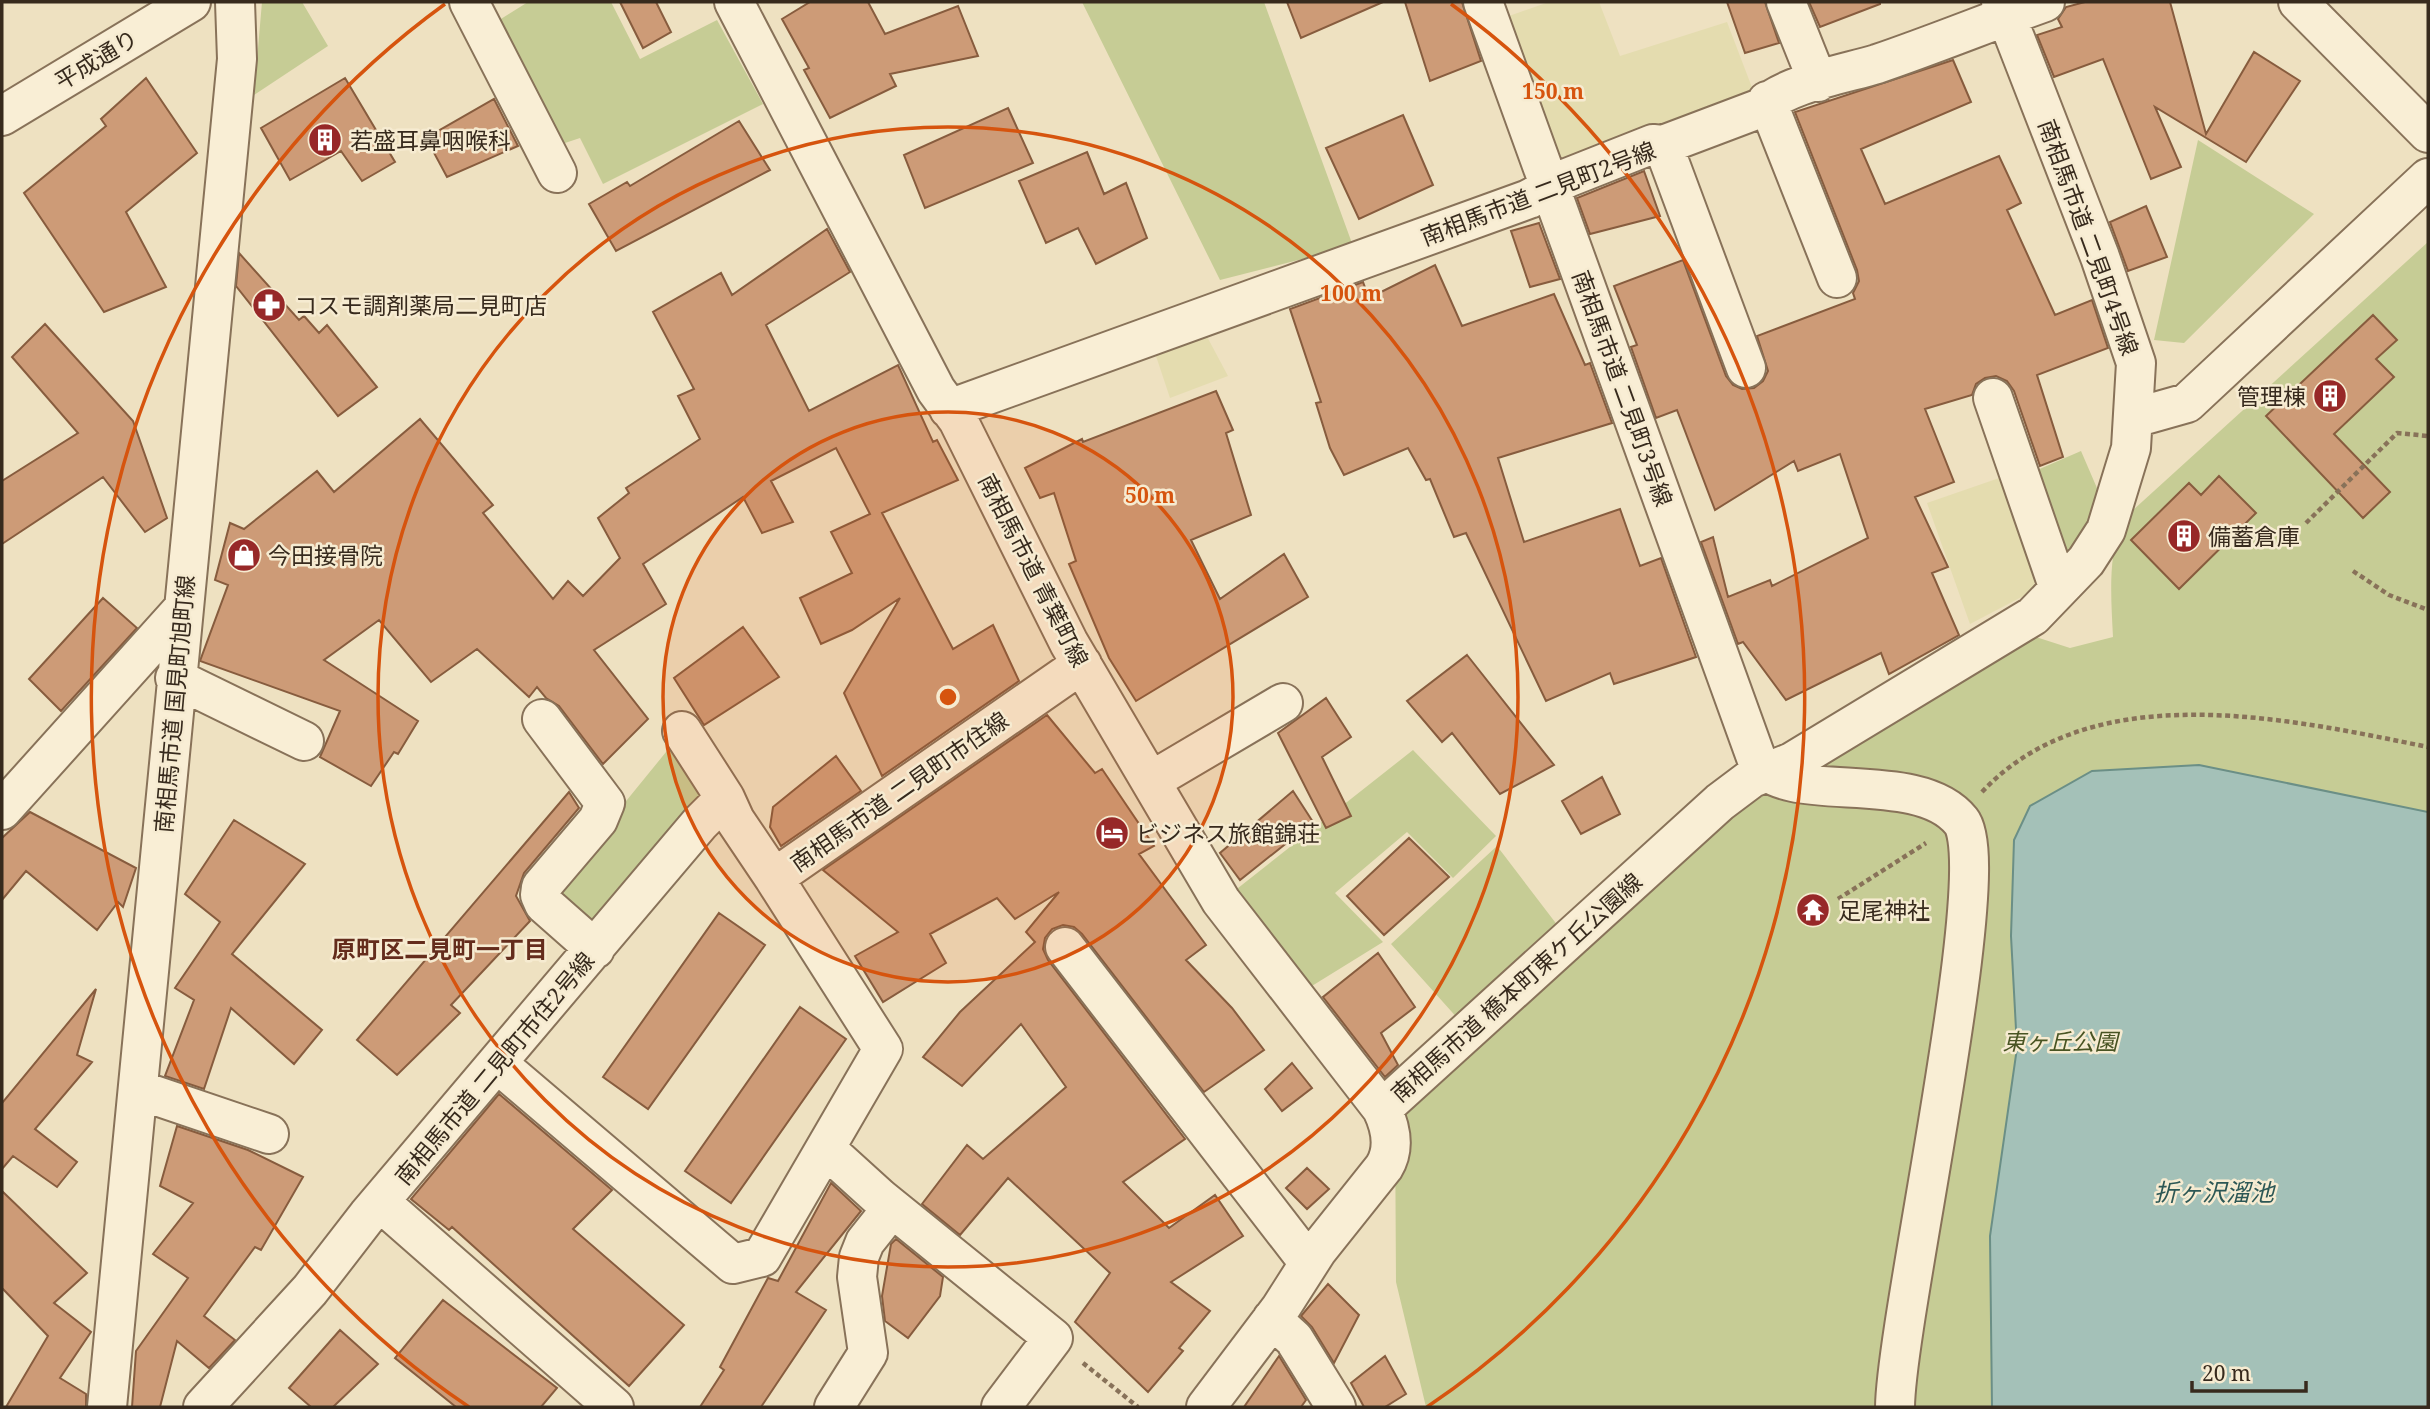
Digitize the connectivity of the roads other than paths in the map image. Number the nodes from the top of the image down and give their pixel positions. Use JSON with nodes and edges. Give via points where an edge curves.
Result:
{"nodes":[{"id":1,"x":191,"y":2,"type":"edge"},
{"id":2,"x":235,"y":2,"type":"edge"},
{"id":3,"x":468,"y":2,"type":"edge"},
{"id":4,"x":734,"y":2,"type":"edge"},
{"id":5,"x":1483,"y":2,"type":"edge"},
{"id":6,"x":1786,"y":2,"type":"edge"},
{"id":7,"x":2045,"y":2,"type":"edge"},
{"id":8,"x":2298,"y":2,"type":"edge"},
{"id":9,"x":2003,"y":9,"type":"edge"},
{"id":10,"x":1818,"y":82,"type":"junction"},
{"id":11,"x":1768,"y":101,"type":"junction"},
{"id":12,"x":2,"y":116,"type":"edge"},
{"id":13,"x":2428,"y":133,"type":"edge"},
{"id":14,"x":1663,"y":145,"type":"junction"},
{"id":15,"x":557,"y":173,"type":"dead end"},
{"id":16,"x":2428,"y":178,"type":"edge"},
{"id":17,"x":1549,"y":188,"type":"junction"},
{"id":18,"x":1837,"y":278,"type":"dead end"},
{"id":19,"x":1746,"y":368,"type":"dead end"},
{"id":20,"x":1993,"y":398,"type":"dead end"},
{"id":21,"x":950,"y":409,"type":"junction"},
{"id":22,"x":2134,"y":418,"type":"junction"},
{"id":23,"x":2059,"y":589,"type":"junction"},
{"id":24,"x":181,"y":611,"type":"junction"},
{"id":25,"x":1082,"y":664,"type":"junction"},
{"id":26,"x":176,"y":678,"type":"junction"},
{"id":27,"x":1283,"y":703,"type":"dead end"},
{"id":28,"x":542,"y":719,"type":"dead end"},
{"id":29,"x":682,"y":731,"type":"dead end"},
{"id":30,"x":304,"y":741,"type":"dead end"},
{"id":31,"x":1767,"y":771,"type":"junction"},
{"id":32,"x":1151,"y":781,"type":"junction"},
{"id":33,"x":725,"y":798,"type":"junction"},
{"id":34,"x":2,"y":810,"type":"edge"},
{"id":35,"x":774,"y":878,"type":"junction"},
{"id":36,"x":1065,"y":947,"type":"dead end"},
{"id":37,"x":595,"y":949,"type":"junction"},
{"id":38,"x":498,"y":1064,"type":"junction"},
{"id":39,"x":139,"y":1090,"type":"junction"},
{"id":40,"x":1381,"y":1109,"type":"junction"},
{"id":41,"x":269,"y":1134,"type":"dead end"},
{"id":42,"x":826,"y":1149,"type":"junction"},
{"id":43,"x":380,"y":1202,"type":"junction"},
{"id":44,"x":892,"y":1208,"type":"junction"},
{"id":45,"x":1309,"y":1263,"type":"junction"},
{"id":46,"x":1272,"y":1319,"type":"junction"},
{"id":47,"x":107,"y":1407,"type":"edge"},
{"id":48,"x":203,"y":1407,"type":"edge"},
{"id":49,"x":614,"y":1407,"type":"edge"},
{"id":50,"x":834,"y":1407,"type":"edge"},
{"id":51,"x":1001,"y":1407,"type":"edge"},
{"id":52,"x":1206,"y":1407,"type":"edge"},
{"id":53,"x":1336,"y":1407,"type":"edge"},
{"id":54,"x":1895,"y":1407,"type":"edge"}],
"edges":[{"from":1,"to":12,"type":"street","name":"平成通り"},
{"from":2,"to":24,"type":"street","name":"南相馬市道 国見町旭町線","via":[[237,59]]},
{"from":3,"to":15,"type":"street"},
{"from":4,"to":21,"type":"street","name":"南相馬市道 青葉町線","via":[[908,338]]},
{"from":5,"to":17,"type":"street","name":"南相馬市道 二見町3号線"},
{"from":6,"to":10,"type":"street"},
{"from":7,"to":9,"type":"street","name":"南相馬市道 二見町2号線"},
{"from":8,"to":13,"type":"street"},
{"from":9,"to":10,"type":"street","name":"南相馬市道 二見町2号線"},
{"from":9,"to":22,"type":"street","name":"南相馬市道 二見町4号線","via":[[2100,257],[2136,363]]},
{"from":10,"to":11,"type":"street","name":"南相馬市道 二見町2号線"},
{"from":11,"to":14,"type":"street","name":"南相馬市道 二見町2号線"},
{"from":11,"to":18,"type":"street"},
{"from":14,"to":17,"type":"street","name":"南相馬市道 二見町2号線","via":[[1653,144]]},
{"from":14,"to":19,"type":"street"},
{"from":16,"to":22,"type":"street","via":[[2186,403]]},
{"from":17,"to":21,"type":"street","name":"南相馬市道 二見町2号線"},
{"from":17,"to":31,"type":"street","name":"南相馬市道 二見町3号線","via":[[1754,755],[1760,768]]},
{"from":20,"to":23,"type":"street"},
{"from":21,"to":25,"type":"street","name":"南相馬市道 青葉町線"},
{"from":22,"to":23,"type":"street","name":"南相馬市道 二見町4号線","via":[[2131,448],[2111,519],[2086,561]]},
{"from":23,"to":31,"type":"street","name":"南相馬市道 橋本町東ケ丘公園線","via":[[2033,616],[1985,648],[1792,762]]},
{"from":24,"to":26,"type":"street","name":"南相馬市道 国見町旭町線"},
{"from":24,"to":34,"type":"street"},
{"from":25,"to":32,"type":"street","name":"南相馬市道 青葉町線"},
{"from":25,"to":35,"type":"street","name":"南相馬市道 二見町市住線"},
{"from":26,"to":30,"type":"street"},
{"from":26,"to":39,"type":"street","name":"南相馬市道 国見町旭町線"},
{"from":27,"to":32,"type":"street"},
{"from":28,"to":37,"type":"street","via":[[605,803],[598,820],[541,887],[540,895],[544,904]]},
{"from":29,"to":33,"type":"street"},
{"from":31,"to":40,"type":"street","name":"南相馬市道 橋本町東ケ丘公園線","via":[[1720,802]]},
{"from":31,"to":54,"type":"street","via":[[1816,785],[1905,791],[1940,804],[1963,822],[1970,852],[1968,919],[1901,1330]]},
{"from":32,"to":40,"type":"street","name":"南相馬市道 青葉町線","via":[[1221,901]]},
{"from":33,"to":35,"type":"street"},
{"from":33,"to":37,"type":"street","name":"南相馬市道 二見町市住2号線"},
{"from":35,"to":42,"type":"street","name":"南相馬市道 二見町市住線","via":[[883,1049]]},
{"from":36,"to":45,"type":"street"},
{"from":37,"to":38,"type":"street","name":"南相馬市道 二見町市住2号線"},
{"from":38,"to":42,"type":"street","via":[[733,1264],[762,1257]]},
{"from":38,"to":43,"type":"street","name":"南相馬市道 二見町市住2号線"},
{"from":39,"to":41,"type":"street"},
{"from":39,"to":47,"type":"street","name":"南相馬市道 国見町旭町線"},
{"from":40,"to":45,"type":"street","name":"南相馬市道 橋本町東ケ丘公園線","via":[[1388,1122],[1391,1157]]},
{"from":42,"to":44,"type":"street"},
{"from":43,"to":48,"type":"street","name":"南相馬市道 二見町市住2号線","via":[[310,1290]]},
{"from":43,"to":49,"type":"street"},
{"from":44,"to":50,"type":"street","via":[[859,1257],[857,1278],[867,1353]]},
{"from":44,"to":51,"type":"street","via":[[1053,1338]]},
{"from":45,"to":46,"type":"street","name":"南相馬市道 橋本町東ケ丘公園線"},
{"from":46,"to":52,"type":"street","name":"南相馬市道 橋本町東ケ丘公園線"},
{"from":46,"to":53,"type":"street","via":[[1294,1339]]}]}
